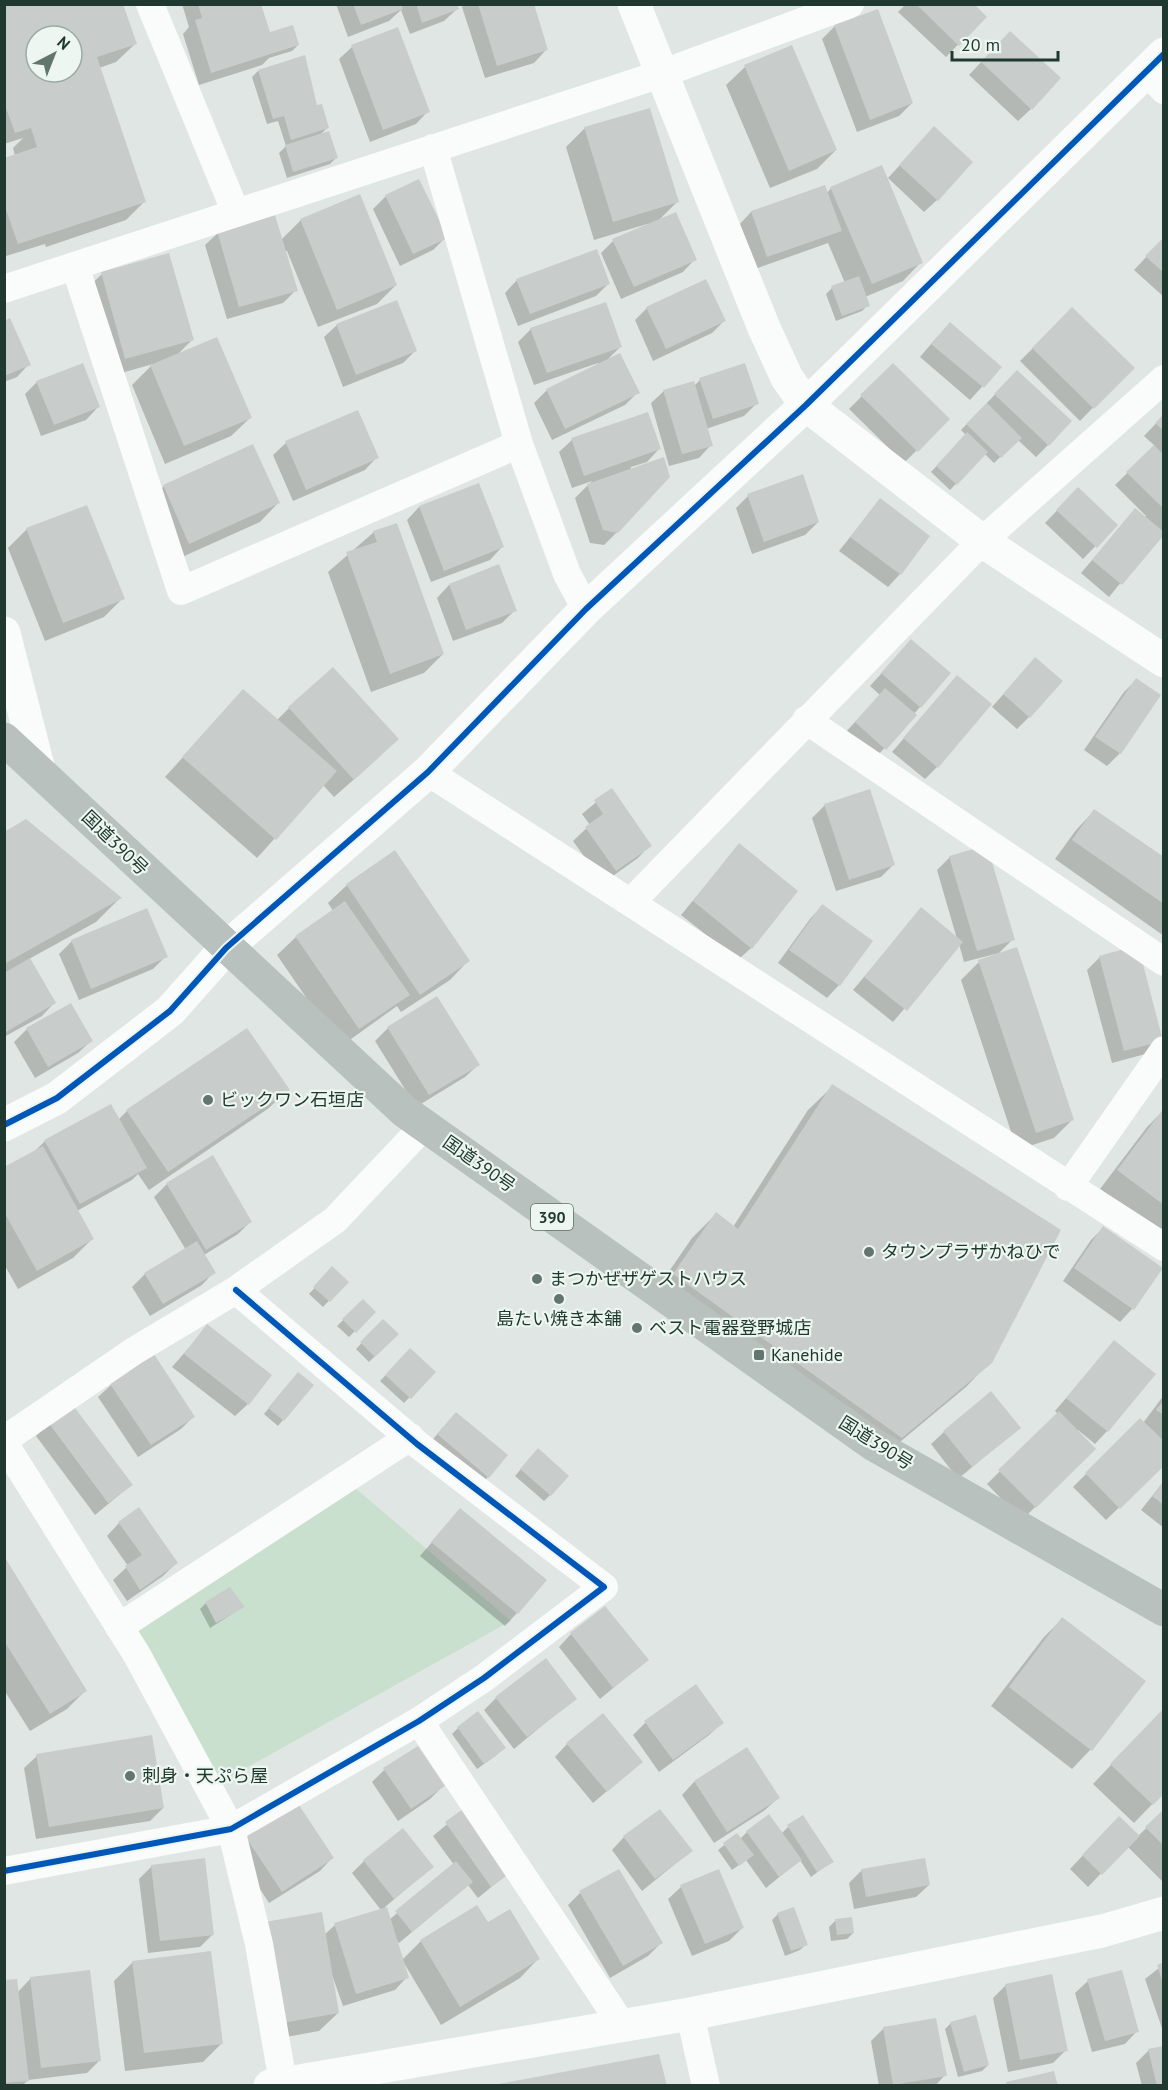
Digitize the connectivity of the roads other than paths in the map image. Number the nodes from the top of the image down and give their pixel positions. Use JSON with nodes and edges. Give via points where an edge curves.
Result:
{"nodes":[{"id":1,"x":150,"y":4,"type":"edge"},
{"id":2,"x":633,"y":4,"type":"edge"},
{"id":3,"x":850,"y":4,"type":"edge"},
{"id":4,"x":1158,"y":72,"type":"edge"},
{"id":5,"x":662,"y":74,"type":"junction"},
{"id":6,"x":434,"y":148,"type":"junction"},
{"id":7,"x":236,"y":213,"type":"junction"},
{"id":8,"x":75,"y":266,"type":"junction"},
{"id":9,"x":4,"y":289,"type":"edge"},
{"id":10,"x":1164,"y":379,"type":"edge"},
{"id":11,"x":806,"y":405,"type":"junction"},
{"id":12,"x":519,"y":444,"type":"junction"},
{"id":13,"x":982,"y":541,"type":"junction"},
{"id":14,"x":585,"y":609,"type":"junction"},
{"id":15,"x":4,"y":633,"type":"edge"},
{"id":16,"x":1164,"y":661,"type":"edge"},
{"id":17,"x":806,"y":720,"type":"junction"},
{"id":18,"x":4,"y":739,"type":"edge"},
{"id":19,"x":39,"y":770,"type":"junction"},
{"id":20,"x":429,"y":772,"type":"junction"},
{"id":21,"x":631,"y":902,"type":"junction"},
{"id":22,"x":226,"y":948,"type":"junction"},
{"id":23,"x":1164,"y":962,"type":"edge"},
{"id":24,"x":1164,"y":1050,"type":"edge"},
{"id":25,"x":4,"y":1125,"type":"edge"},
{"id":26,"x":424,"y":1126,"type":"junction"},
{"id":27,"x":1068,"y":1187,"type":"junction"},
{"id":28,"x":1164,"y":1247,"type":"edge"},
{"id":29,"x":236,"y":1290,"type":"junction"},
{"id":30,"x":410,"y":1437,"type":"junction"},
{"id":31,"x":4,"y":1442,"type":"edge"},
{"id":32,"x":1164,"y":1610,"type":"edge"},
{"id":33,"x":119,"y":1627,"type":"junction"},
{"id":34,"x":419,"y":1721,"type":"junction"},
{"id":35,"x":231,"y":1829,"type":"junction"},
{"id":36,"x":4,"y":1871,"type":"edge"},
{"id":37,"x":1164,"y":1913,"type":"edge"},
{"id":38,"x":690,"y":2014,"type":"junction"},
{"id":39,"x":622,"y":2025,"type":"junction"},
{"id":40,"x":276,"y":2084,"type":"edge"},
{"id":41,"x":706,"y":2085,"type":"edge"}],
"edges":[{"from":1,"to":7,"type":"street"},
{"from":2,"to":5,"type":"street"},
{"from":3,"to":5,"type":"street"},
{"from":4,"to":11,"type":"street"},
{"from":5,"to":6,"type":"street"},
{"from":5,"to":11,"type":"street","via":[[764,328],[787,378]]},
{"from":6,"to":7,"type":"street"},
{"from":6,"to":12,"type":"street"},
{"from":7,"to":8,"type":"street"},
{"from":8,"to":9,"type":"street"},
{"from":8,"to":12,"type":"street","via":[[181,591]]},
{"from":10,"to":13,"type":"street"},
{"from":11,"to":13,"type":"street"},
{"from":11,"to":14,"type":"street"},
{"from":12,"to":14,"type":"street","via":[[567,574]]},
{"from":13,"to":16,"type":"street"},
{"from":13,"to":17,"type":"street"},
{"from":14,"to":20,"type":"street"},
{"from":15,"to":19,"type":"street"},
{"from":17,"to":21,"type":"street"},
{"from":17,"to":23,"type":"street"},
{"from":18,"to":19,"type":"highway","name":"国道390号","number":"390"},
{"from":19,"to":22,"type":"highway","name":"国道390号","number":"390"},
{"from":20,"to":21,"type":"street"},
{"from":20,"to":22,"type":"street"},
{"from":21,"to":27,"type":"street"},
{"from":22,"to":25,"type":"street","via":[[170,1011],[57,1098]]},
{"from":22,"to":26,"type":"highway","name":"国道390号","number":"390"},
{"from":24,"to":27,"type":"street"},
{"from":26,"to":29,"type":"street","via":[[335,1220]]},
{"from":26,"to":32,"type":"highway","name":"国道390号","number":"390","via":[[874,1445]]},
{"from":27,"to":28,"type":"street"},
{"from":29,"to":30,"type":"street"},
{"from":29,"to":31,"type":"street","via":[[134,1351]]},
{"from":30,"to":33,"type":"street"},
{"from":30,"to":34,"type":"street","via":[[604,1587],[484,1678]]},
{"from":31,"to":33,"type":"street"},
{"from":33,"to":35,"type":"street"},
{"from":34,"to":35,"type":"street"},
{"from":34,"to":39,"type":"street"},
{"from":35,"to":36,"type":"street"},
{"from":35,"to":40,"type":"street","via":[[259,1944]]},
{"from":37,"to":38,"type":"street","via":[[1102,1931]]},
{"from":38,"to":39,"type":"street"},
{"from":38,"to":41,"type":"street"},
{"from":39,"to":40,"type":"street"}]}
